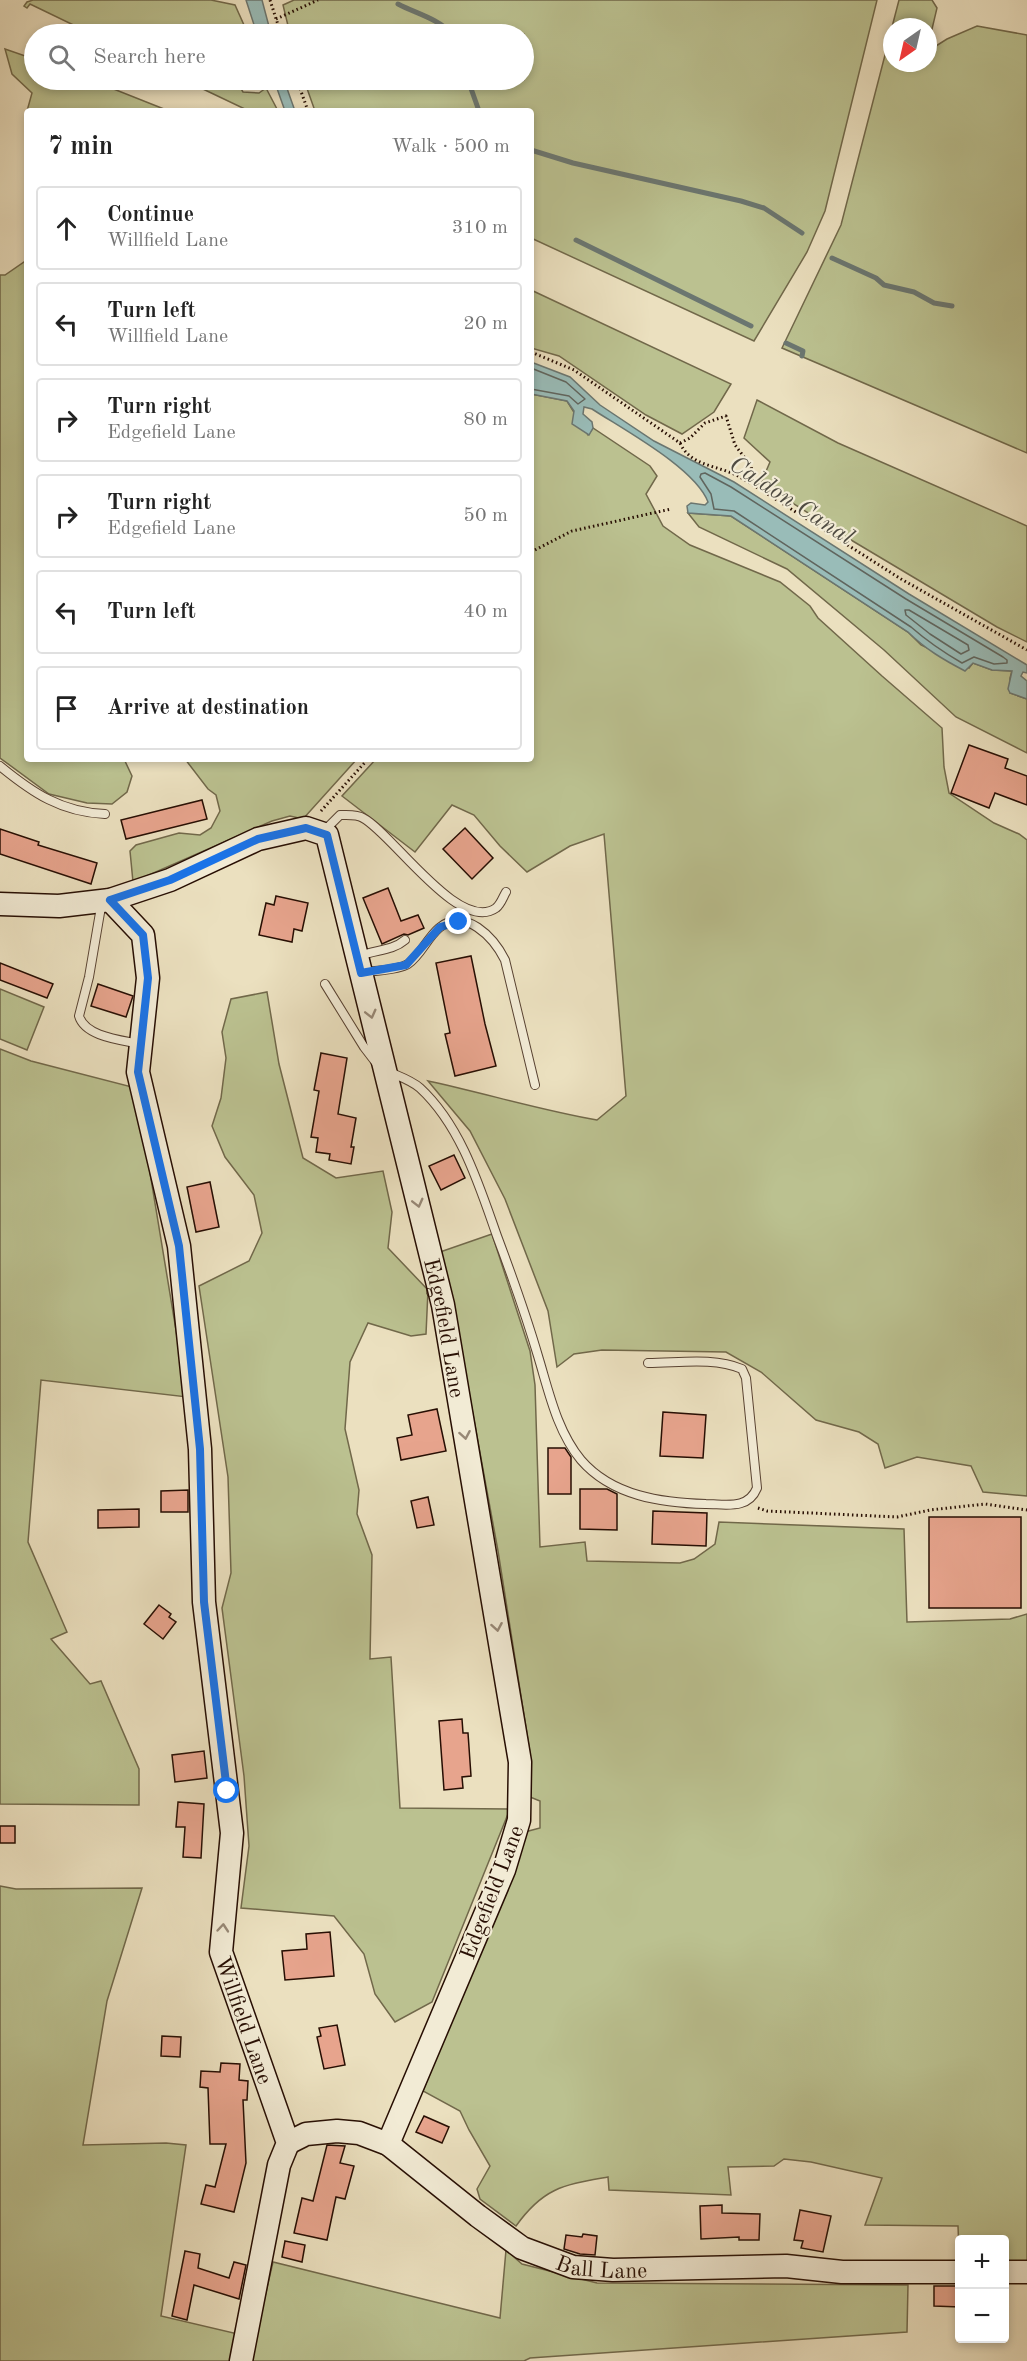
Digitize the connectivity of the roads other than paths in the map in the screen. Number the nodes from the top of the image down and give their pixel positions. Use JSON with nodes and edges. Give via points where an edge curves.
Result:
{"nodes":[{"id":1,"x":0,"y":766,"type":"edge"},
{"id":2,"x":105,"y":814,"type":"dead end"},
{"id":3,"x":314,"y":831,"type":"junction"},
{"id":4,"x":506,"y":892,"type":"dead end"},
{"id":5,"x":106,"y":900,"type":"junction"},
{"id":6,"x":0,"y":904,"type":"edge"},
{"id":7,"x":405,"y":940,"type":"dead end"},
{"id":8,"x":359,"y":965,"type":"junction"},
{"id":9,"x":325,"y":984,"type":"dead end"},
{"id":10,"x":141,"y":1044,"type":"junction"},
{"id":11,"x":385,"y":1071,"type":"junction"},
{"id":12,"x":535,"y":1084,"type":"dead end"},
{"id":13,"x":648,"y":1363,"type":"dead end"},
{"id":14,"x":288,"y":2143,"type":"junction"},
{"id":15,"x":388,"y":2144,"type":"junction"},
{"id":16,"x":955,"y":2272,"type":"edge"},
{"id":17,"x":1009,"y":2272,"type":"edge"},
{"id":18,"x":1027,"y":2272,"type":"edge"},
{"id":19,"x":241,"y":2361,"type":"edge"}],
"edges":[{"from":1,"to":2,"type":"lane","via":[[62,807]]},
{"from":3,"to":4,"type":"lane","via":[[340,815],[363,818],[439,889],[472,911],[496,908]]},
{"from":3,"to":5,"type":"street","via":[[258,839],[170,880]]},
{"from":3,"to":8,"type":"street","name":"Edgefield Lane","via":[[327,835]]},
{"from":5,"to":6,"type":"street","via":[[59,906]]},
{"from":5,"to":10,"type":"street","name":"Willfield Lane","via":[[143,935],[148,978]]},
{"from":5,"to":10,"type":"lane","via":[[79,1016],[90,1030]]},
{"from":7,"to":8,"type":"lane","via":[[391,949],[368,952]]},
{"from":8,"to":11,"type":"street","name":"Edgefield Lane","one_way":true},
{"from":8,"to":12,"type":"lane","via":[[406,965],[447,923],[472,924],[481,929],[505,960]]},
{"from":9,"to":11,"type":"lane","via":[[364,1047]]},
{"from":14,"to":10,"type":"street","name":"Willfield Lane","one_way":true,"via":[[221,1952],[232,1833],[204,1602],[200,1449],[179,1246],[138,1072]]},
{"from":11,"to":13,"type":"lane","via":[[419,1088],[446,1119],[474,1171],[524,1310],[557,1419],[582,1461],[601,1478],[638,1496],[679,1503],[743,1504],[753,1497],[757,1488],[742,1368],[715,1362]]},
{"from":11,"to":15,"type":"street","name":"Edgefield Lane","one_way":true,"via":[[443,1305],[520,1762],[519,1820],[504,1870]]},
{"from":14,"to":15,"type":"street","name":"Ball Lane","via":[[306,2134],[337,2131],[359,2133]]},
{"from":14,"to":19,"type":"street","via":[[279,2164]]},
{"from":15,"to":16,"type":"street","name":"Ball Lane","via":[[522,2248],[573,2267],[613,2270],[786,2266],[842,2272]]},
{"from":17,"to":18,"type":"street"}]}
